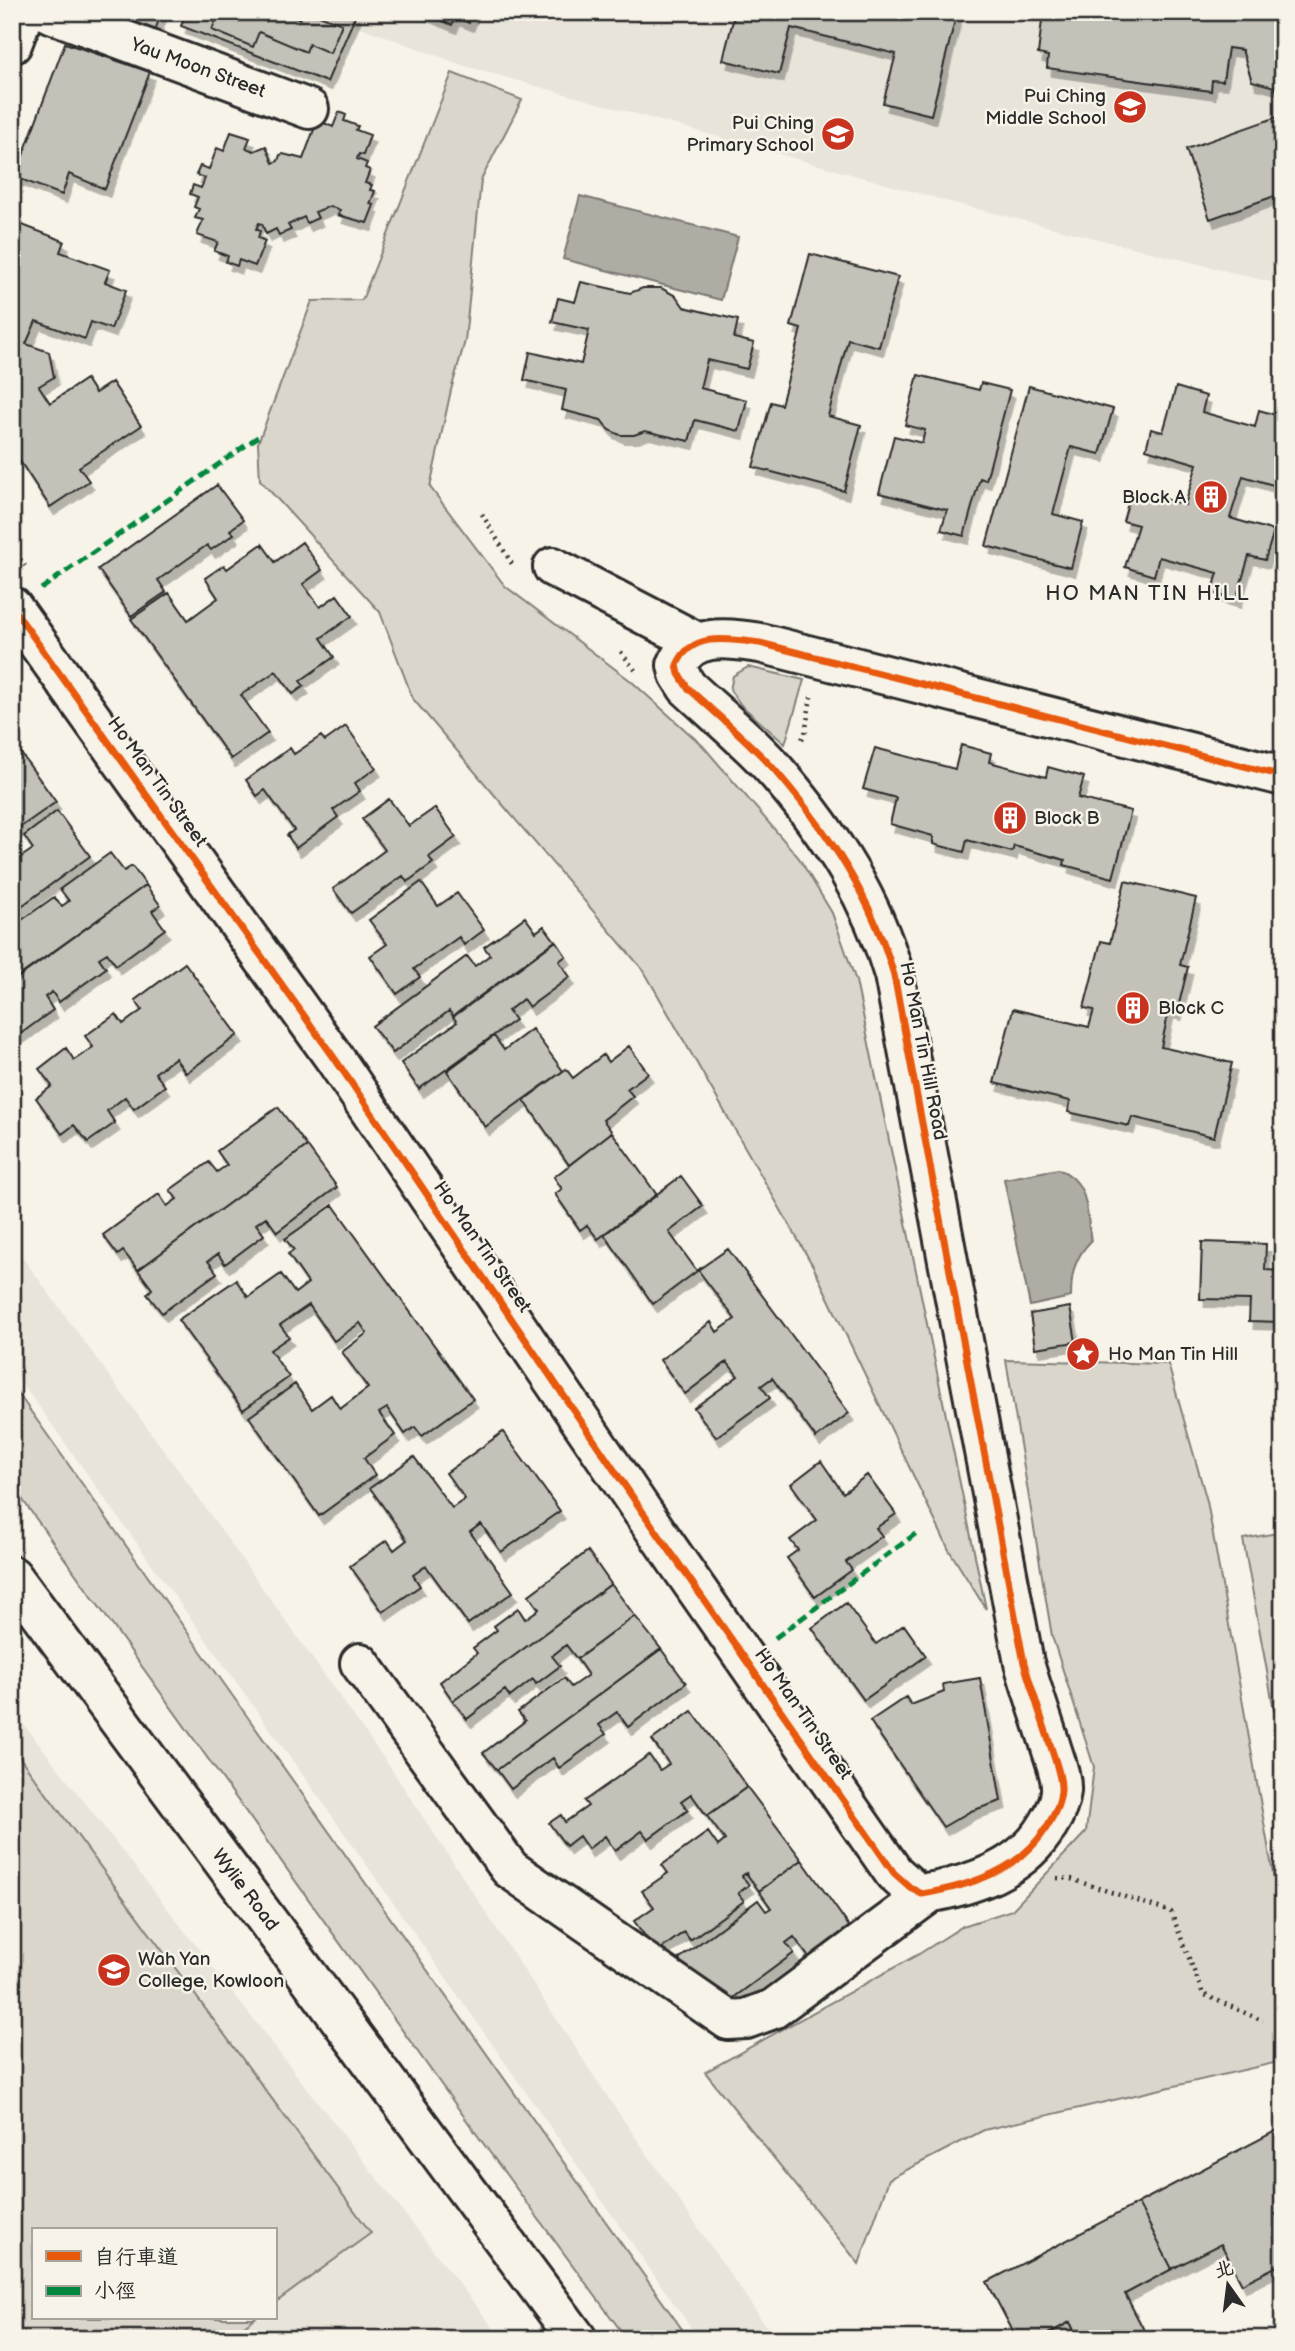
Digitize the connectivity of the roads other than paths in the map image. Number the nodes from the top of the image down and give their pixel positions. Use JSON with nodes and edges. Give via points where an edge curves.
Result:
{"nodes":[{"id":1,"x":24,"y":12,"type":"edge"},
{"id":2,"x":48,"y":12,"type":"edge"},
{"id":3,"x":12,"y":44,"type":"edge"},
{"id":4,"x":309,"y":109,"type":"dead end"},
{"id":5,"x":535,"y":569,"type":"road end"},
{"id":6,"x":12,"y":607,"type":"edge"},
{"id":7,"x":697,"y":642,"type":"junction"},
{"id":8,"x":1283,"y":776,"type":"edge"},
{"id":9,"x":12,"y":1576,"type":"edge"},
{"id":10,"x":360,"y":1663,"type":"dead end"},
{"id":11,"x":931,"y":1892,"type":"junction"},
{"id":12,"x":577,"y":2339,"type":"edge"}],
"edges":[{"from":1,"to":3,"type":"street"},
{"from":2,"to":4,"type":"street","name":"Yau Moon Street"},
{"from":5,"to":7,"type":"street"},
{"from":6,"to":11,"type":"street","name":"Ho Man Tin Street","via":[[335,1059],[894,1873],[912,1889]]},
{"from":7,"to":8,"type":"street","via":[[736,640],[817,658]]},
{"from":7,"to":11,"type":"street","name":"Ho Man Tin Hill Road","via":[[677,665],[687,687],[779,775],[840,855],[884,939],[1024,1663],[1061,1789],[1058,1809],[1028,1852],[988,1877]]},
{"from":9,"to":12,"type":"street","name":"Wylie Road"},
{"from":10,"to":11,"type":"street","via":[[510,1869],[728,2020],[773,2009]]}]}
